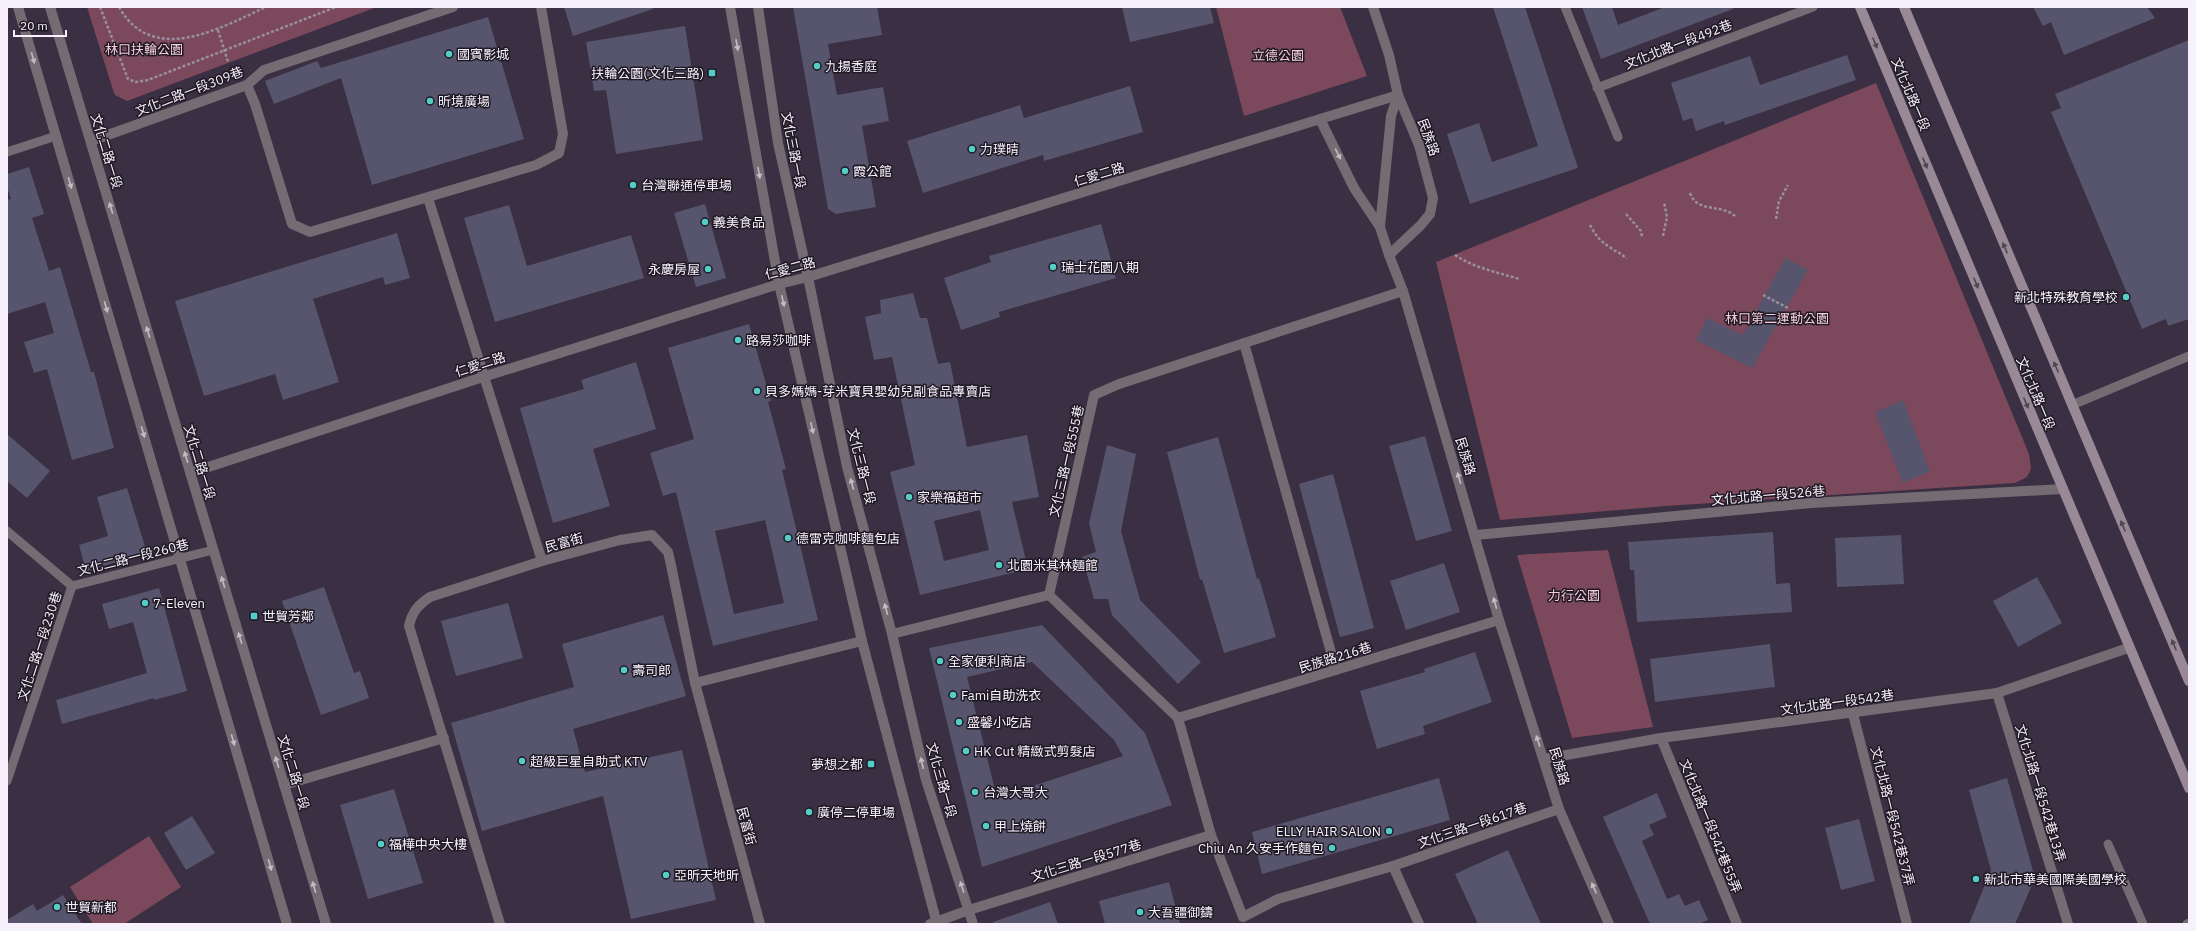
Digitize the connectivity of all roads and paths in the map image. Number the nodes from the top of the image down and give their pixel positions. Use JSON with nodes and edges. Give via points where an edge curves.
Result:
{"nodes":[{"id":1,"x":18,"y":7,"type":"edge"},
{"id":2,"x":50,"y":7,"type":"edge"},
{"id":3,"x":100,"y":7,"type":"edge"},
{"id":4,"x":119,"y":7,"type":"edge"},
{"id":5,"x":266,"y":7,"type":"edge"},
{"id":6,"x":336,"y":7,"type":"edge"},
{"id":7,"x":452,"y":7,"type":"edge"},
{"id":8,"x":541,"y":7,"type":"edge"},
{"id":9,"x":730,"y":7,"type":"edge"},
{"id":10,"x":758,"y":7,"type":"edge"},
{"id":11,"x":1373,"y":7,"type":"edge"},
{"id":12,"x":1565,"y":7,"type":"edge"},
{"id":13,"x":1813,"y":7,"type":"edge"},
{"id":14,"x":1860,"y":7,"type":"edge"},
{"id":15,"x":1904,"y":7,"type":"edge"},
{"id":16,"x":218,"y":30,"type":"junction"},
{"id":17,"x":224,"y":49,"type":"junction"},
{"id":18,"x":228,"y":62,"type":"dead end"},
{"id":19,"x":247,"y":85,"type":"junction"},
{"id":20,"x":1597,"y":88,"type":"junction"},
{"id":21,"x":1398,"y":96,"type":"junction"},
{"id":22,"x":1320,"y":120,"type":"junction"},
{"id":23,"x":56,"y":136,"type":"junction"},
{"id":24,"x":1618,"y":137,"type":"dead end"},
{"id":25,"x":90,"y":142,"type":"junction"},
{"id":26,"x":7,"y":152,"type":"edge"},
{"id":27,"x":1788,"y":186,"type":"dead end"},
{"id":28,"x":1690,"y":194,"type":"dead end"},
{"id":29,"x":428,"y":198,"type":"junction"},
{"id":30,"x":1664,"y":202,"type":"dead end"},
{"id":31,"x":1626,"y":214,"type":"dead end"},
{"id":32,"x":1736,"y":216,"type":"dead end"},
{"id":33,"x":1776,"y":219,"type":"dead end"},
{"id":34,"x":1590,"y":225,"type":"dead end"},
{"id":35,"x":1380,"y":227,"type":"junction"},
{"id":36,"x":1663,"y":236,"type":"dead end"},
{"id":37,"x":1642,"y":237,"type":"dead end"},
{"id":38,"x":1455,"y":254,"type":"dead end"},
{"id":39,"x":1389,"y":255,"type":"junction"},
{"id":40,"x":1626,"y":259,"type":"dead end"},
{"id":41,"x":808,"y":277,"type":"junction"},
{"id":42,"x":1519,"y":279,"type":"dead end"},
{"id":43,"x":779,"y":284,"type":"junction"},
{"id":44,"x":1403,"y":291,"type":"junction"},
{"id":45,"x":1763,"y":294,"type":"dead end"},
{"id":46,"x":1788,"y":308,"type":"dead end"},
{"id":47,"x":1244,"y":343,"type":"junction"},
{"id":48,"x":2189,"y":356,"type":"edge"},
{"id":49,"x":483,"y":377,"type":"junction"},
{"id":50,"x":2072,"y":405,"type":"junction"},
{"id":51,"x":190,"y":473,"type":"junction"},
{"id":52,"x":2062,"y":489,"type":"junction"},
{"id":53,"x":7,"y":531,"type":"edge"},
{"id":54,"x":1476,"y":535,"type":"junction"},
{"id":55,"x":213,"y":550,"type":"junction"},
{"id":56,"x":180,"y":560,"type":"junction"},
{"id":57,"x":542,"y":561,"type":"junction"},
{"id":58,"x":72,"y":586,"type":"junction"},
{"id":59,"x":1049,"y":594,"type":"junction"},
{"id":60,"x":1499,"y":620,"type":"junction"},
{"id":61,"x":892,"y":634,"type":"junction"},
{"id":62,"x":862,"y":641,"type":"junction"},
{"id":63,"x":2128,"y":648,"type":"junction"},
{"id":64,"x":1336,"y":670,"type":"junction"},
{"id":65,"x":2189,"y":681,"type":"edge"},
{"id":66,"x":696,"y":683,"type":"junction"},
{"id":67,"x":1997,"y":693,"type":"junction"},
{"id":68,"x":1853,"y":714,"type":"junction"},
{"id":69,"x":1178,"y":718,"type":"junction"},
{"id":70,"x":444,"y":738,"type":"junction"},
{"id":71,"x":1661,"y":738,"type":"junction"},
{"id":72,"x":1544,"y":759,"type":"junction"},
{"id":73,"x":7,"y":781,"type":"edge"},
{"id":74,"x":284,"y":785,"type":"junction"},
{"id":75,"x":2189,"y":788,"type":"edge"},
{"id":76,"x":1559,"y":809,"type":"junction"},
{"id":77,"x":1211,"y":835,"type":"junction"},
{"id":78,"x":2108,"y":844,"type":"dead end"},
{"id":79,"x":1393,"y":866,"type":"junction"},
{"id":80,"x":969,"y":910,"type":"junction"},
{"id":81,"x":1242,"y":920,"type":"edge"},
{"id":82,"x":934,"y":923,"type":"edge"},
{"id":83,"x":287,"y":924,"type":"edge"},
{"id":84,"x":326,"y":924,"type":"edge"},
{"id":85,"x":500,"y":924,"type":"edge"},
{"id":86,"x":760,"y":924,"type":"edge"},
{"id":87,"x":973,"y":924,"type":"edge"},
{"id":88,"x":1419,"y":924,"type":"edge"},
{"id":89,"x":1609,"y":924,"type":"edge"},
{"id":90,"x":1737,"y":924,"type":"edge"},
{"id":91,"x":1907,"y":924,"type":"edge"},
{"id":92,"x":2068,"y":924,"type":"edge"},
{"id":93,"x":2142,"y":924,"type":"edge"}],
"edges":[{"from":1,"to":23,"type":"street","one_way":true},
{"from":2,"to":25,"type":"street","name":"文化二路一段"},
{"from":3,"to":17,"type":"path","via":[[128,79],[136,82],[148,80]]},
{"from":4,"to":16,"type":"path","via":[[125,19],[139,30],[157,38],[171,40]]},
{"from":5,"to":16,"type":"path"},
{"from":6,"to":17,"type":"path"},
{"from":7,"to":19,"type":"street","name":"文化二路一段309巷","via":[[264,70]]},
{"from":8,"to":29,"type":"street","via":[[563,134],[559,153],[536,165]]},
{"from":9,"to":43,"type":"street","one_way":true},
{"from":10,"to":41,"type":"street","name":"文化三路一段","via":[[778,143]]},
{"from":11,"to":21,"type":"street","name":"民族路","via":[[1389,55]]},
{"from":12,"to":20,"type":"lane"},
{"from":13,"to":20,"type":"lane","name":"文化北路一段492巷"},
{"from":14,"to":52,"type":"main road","name":"文化北路一段","one_way":true},
{"from":50,"to":15,"type":"main road","name":"文化北路一段","one_way":true},
{"from":16,"to":17,"type":"path"},
{"from":17,"to":18,"type":"path"},
{"from":19,"to":25,"type":"street","name":"文化二路一段309巷"},
{"from":19,"to":29,"type":"street","via":[[292,224],[310,232]]},
{"from":20,"to":24,"type":"lane"},
{"from":21,"to":22,"type":"street","name":"仁愛二路"},
{"from":21,"to":35,"type":"street","via":[[1391,116]]},
{"from":21,"to":39,"type":"street","name":"民族路","via":[[1419,145],[1433,198],[1430,214]]},
{"from":22,"to":35,"type":"street","one_way":true,"via":[[1354,188]]},
{"from":22,"to":41,"type":"street","name":"仁愛二路"},
{"from":23,"to":26,"type":"lane"},
{"from":23,"to":56,"type":"street","one_way":true},
{"from":51,"to":25,"type":"street","name":"文化二路一段","one_way":true},
{"from":27,"to":33,"type":"path","via":[[1779,201]]},
{"from":28,"to":32,"type":"path","via":[[1700,206],[1731,212]]},
{"from":29,"to":49,"type":"street"},
{"from":30,"to":36,"type":"path","via":[[1667,218]]},
{"from":31,"to":37,"type":"path","via":[[1641,231]]},
{"from":34,"to":40,"type":"path","via":[[1602,242]]},
{"from":35,"to":39,"type":"street"},
{"from":38,"to":42,"type":"path","via":[[1481,268]]},
{"from":39,"to":44,"type":"street","name":"民族路"},
{"from":41,"to":43,"type":"street","name":"仁愛二路"},
{"from":61,"to":41,"type":"street","name":"文化三路一段","one_way":true,"via":[[847,467]]},
{"from":43,"to":49,"type":"street","name":"仁愛二路"},
{"from":43,"to":62,"type":"street","one_way":true},
{"from":44,"to":47,"type":"street","name":"文化三路一段555巷"},
{"from":54,"to":44,"type":"street","name":"民族路","one_way":true},
{"from":45,"to":46,"type":"path"},
{"from":47,"to":59,"type":"street","name":"文化三路一段555巷","via":[[1119,384],[1094,395]]},
{"from":47,"to":64,"type":"street"},
{"from":48,"to":50,"type":"lane"},
{"from":49,"to":51,"type":"street","name":"仁愛二路"},
{"from":49,"to":57,"type":"street"},
{"from":65,"to":50,"type":"main road","name":"文化北路一段","one_way":true},
{"from":51,"to":55,"type":"street","name":"文化二路一段"},
{"from":52,"to":54,"type":"street","name":"文化北路一段526巷","via":[[1811,503]]},
{"from":52,"to":63,"type":"main road","name":"文化北路一段"},
{"from":53,"to":58,"type":"lane","name":"文化二路一段260巷"},
{"from":60,"to":54,"type":"street","name":"民族路","one_way":true},
{"from":55,"to":56,"type":"lane","name":"文化二路一段260巷"},
{"from":74,"to":55,"type":"street","name":"文化二路一段","one_way":true},
{"from":56,"to":58,"type":"lane","name":"文化二路一段260巷"},
{"from":56,"to":83,"type":"street","one_way":true},
{"from":57,"to":66,"type":"street","name":"民富街","via":[[652,534],[668,552]]},
{"from":57,"to":70,"type":"street","name":"民富街","via":[[430,596],[421,602],[412,614],[409,626]]},
{"from":58,"to":73,"type":"lane","name":"文化二路一段230巷"},
{"from":59,"to":61,"type":"street"},
{"from":59,"to":69,"type":"street"},
{"from":60,"to":64,"type":"street","name":"民族路216巷"},
{"from":72,"to":60,"type":"street","name":"民族路","one_way":true},
{"from":80,"to":61,"type":"street","name":"文化三路一段","one_way":true,"via":[[926,780]]},
{"from":62,"to":66,"type":"street"},
{"from":62,"to":82,"type":"street"},
{"from":63,"to":67,"type":"street","name":"文化北路一段542巷"},
{"from":63,"to":75,"type":"main road","name":"文化北路一段"},
{"from":64,"to":69,"type":"street","name":"民族路216巷"},
{"from":66,"to":86,"type":"street","name":"民富街"},
{"from":67,"to":68,"type":"street","name":"文化北路一段542巷"},
{"from":67,"to":92,"type":"street","name":"文化北路一段542巷13弄"},
{"from":68,"to":71,"type":"street","name":"文化北路一段542巷"},
{"from":68,"to":91,"type":"street","name":"文化北路一段542巷37弄"},
{"from":69,"to":77,"type":"street"},
{"from":70,"to":74,"type":"street"},
{"from":70,"to":85,"type":"street","name":"民富街"},
{"from":71,"to":72,"type":"street","name":"文化北路一段542巷"},
{"from":71,"to":90,"type":"street","name":"文化北路一段542巷55弄"},
{"from":72,"to":76,"type":"street","name":"民族路"},
{"from":84,"to":74,"type":"street","name":"文化二路一段","one_way":true},
{"from":76,"to":79,"type":"street","name":"文化三路一段617巷"},
{"from":89,"to":76,"type":"street","name":"民族路","one_way":true},
{"from":77,"to":80,"type":"street","name":"文化三路一段577巷"},
{"from":77,"to":81,"type":"street"},
{"from":78,"to":93,"type":"lane"},
{"from":79,"to":81,"type":"street","name":"文化三路一段617巷","via":[[1278,900]]},
{"from":79,"to":88,"type":"street"},
{"from":80,"to":82,"type":"street","name":"文化三路一段577巷"},
{"from":80,"to":87,"type":"street","name":"文化三路一段"}]}
